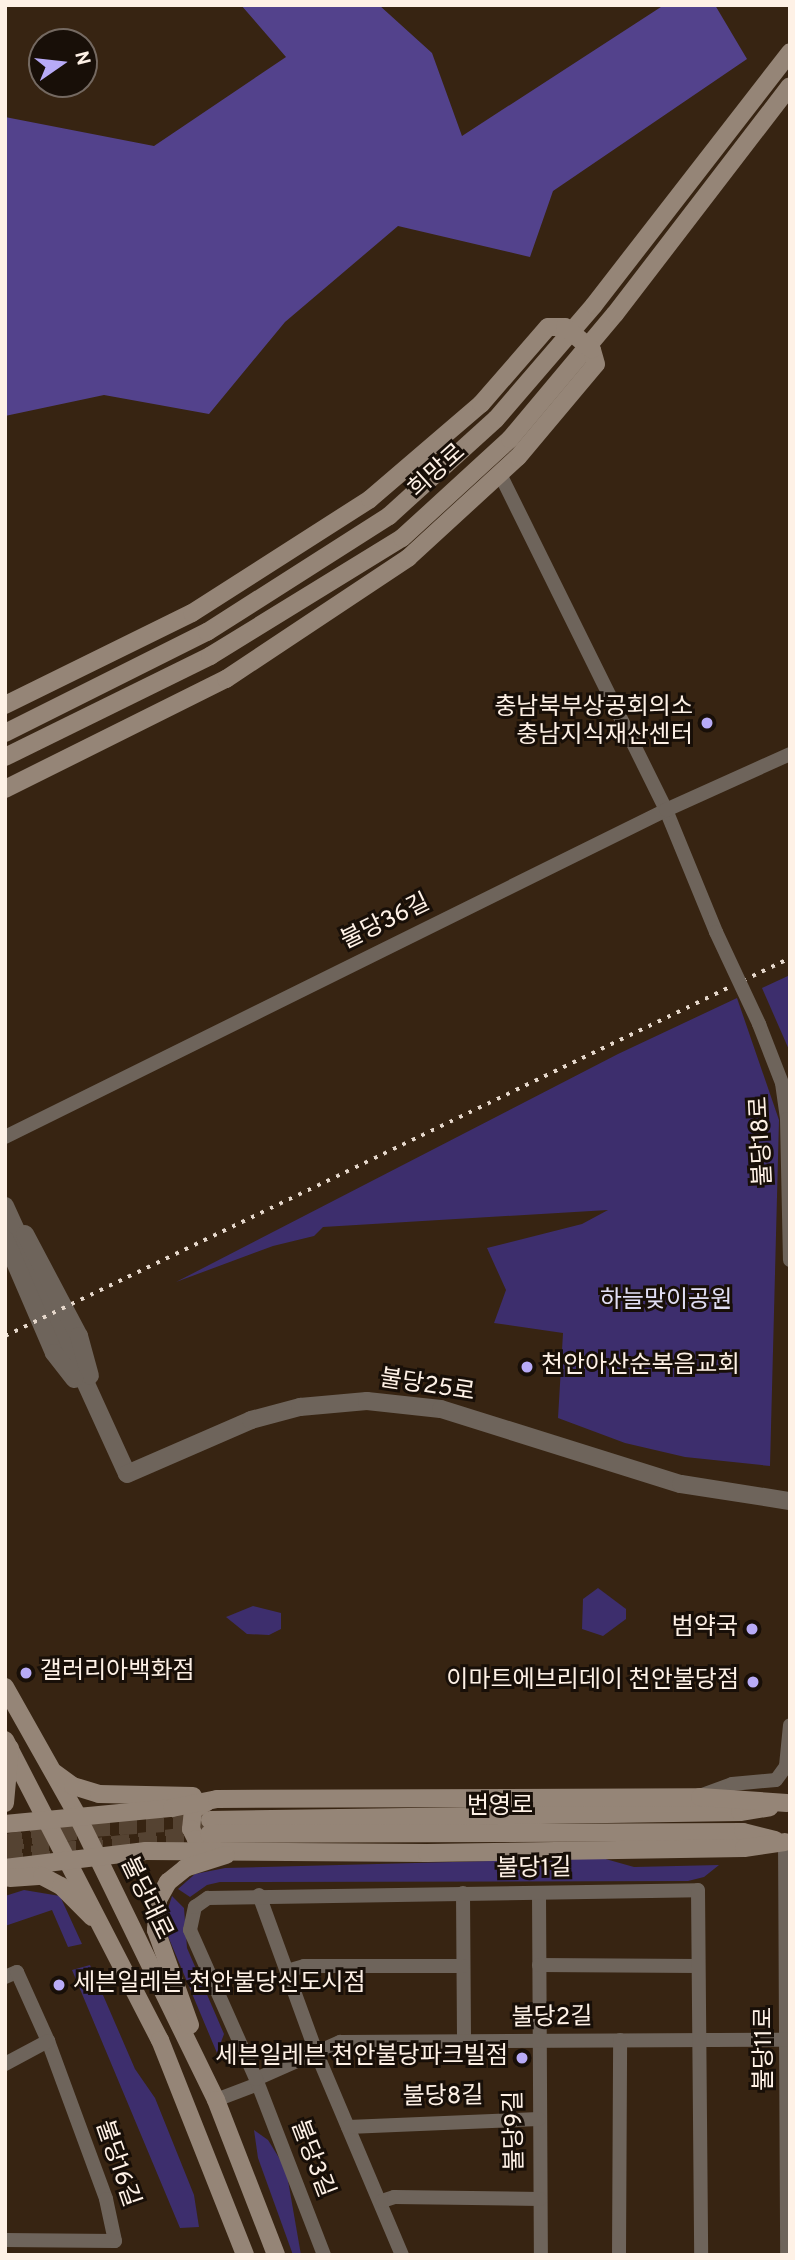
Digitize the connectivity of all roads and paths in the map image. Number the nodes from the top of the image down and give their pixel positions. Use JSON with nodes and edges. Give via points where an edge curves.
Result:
{"nodes":[{"id":1,"x":790,"y":52,"type":"edge"},
{"id":2,"x":790,"y":86,"type":"edge"},
{"id":3,"x":500,"y":474,"type":"junction"},
{"id":4,"x":5,"y":705,"type":"edge"},
{"id":5,"x":5,"y":733,"type":"edge"},
{"id":6,"x":790,"y":754,"type":"edge"},
{"id":7,"x":5,"y":757,"type":"edge"},
{"id":8,"x":5,"y":789,"type":"edge"},
{"id":9,"x":666,"y":810,"type":"junction"},
{"id":10,"x":5,"y":1137,"type":"edge"},
{"id":11,"x":5,"y":1205,"type":"edge"},
{"id":12,"x":5,"y":1239,"type":"edge"},
{"id":13,"x":790,"y":1259,"type":"edge"},
{"id":14,"x":97,"y":1411,"type":"junction"},
{"id":15,"x":790,"y":1501,"type":"edge"},
{"id":16,"x":5,"y":1687,"type":"edge"},
{"id":17,"x":790,"y":1725,"type":"edge"},
{"id":18,"x":8,"y":1744,"type":"edge"},
{"id":19,"x":51,"y":1768,"type":"junction"},
{"id":20,"x":699,"y":1797,"type":"junction"},
{"id":21,"x":217,"y":1799,"type":"junction"},
{"id":22,"x":5,"y":1803,"type":"edge"},
{"id":23,"x":788,"y":1803,"type":"edge"},
{"id":24,"x":77,"y":1815,"type":"junction"},
{"id":25,"x":49,"y":1819,"type":"junction"},
{"id":26,"x":5,"y":1824,"type":"edge"},
{"id":27,"x":212,"y":1835,"type":"junction"},
{"id":28,"x":787,"y":1842,"type":"edge"},
{"id":29,"x":235,"y":1852,"type":"junction"},
{"id":30,"x":96,"y":1854,"type":"junction"},
{"id":31,"x":68,"y":1857,"type":"junction"},
{"id":32,"x":5,"y":1868,"type":"edge"},
{"id":33,"x":5,"y":1880,"type":"edge"},
{"id":34,"x":463,"y":1893,"type":"junction"},
{"id":35,"x":540,"y":1893,"type":"junction"},
{"id":36,"x":258,"y":1895,"type":"junction"},
{"id":37,"x":115,"y":1949,"type":"junction"},
{"id":38,"x":538,"y":1965,"type":"junction"},
{"id":39,"x":463,"y":1966,"type":"junction"},
{"id":40,"x":698,"y":1966,"type":"junction"},
{"id":41,"x":287,"y":1971,"type":"junction"},
{"id":42,"x":18,"y":1973,"type":"edge"},
{"id":43,"x":620,"y":2040,"type":"junction"},
{"id":44,"x":789,"y":2040,"type":"edge"},
{"id":45,"x":48,"y":2041,"type":"junction"},
{"id":46,"x":464,"y":2041,"type":"junction"},
{"id":47,"x":700,"y":2041,"type":"junction"},
{"id":48,"x":537,"y":2042,"type":"junction"},
{"id":49,"x":317,"y":2054,"type":"junction"},
{"id":50,"x":198,"y":2063,"type":"junction"},
{"id":51,"x":5,"y":2064,"type":"edge"},
{"id":52,"x":257,"y":2081,"type":"junction"},
{"id":53,"x":216,"y":2100,"type":"junction"},
{"id":54,"x":539,"y":2119,"type":"junction"},
{"id":55,"x":348,"y":2127,"type":"junction"},
{"id":56,"x":540,"y":2199,"type":"junction"},
{"id":57,"x":382,"y":2201,"type":"junction"},
{"id":58,"x":6,"y":2236,"type":"edge"},
{"id":59,"x":245,"y":2255,"type":"edge"},
{"id":60,"x":276,"y":2255,"type":"edge"},
{"id":61,"x":324,"y":2255,"type":"edge"},
{"id":62,"x":402,"y":2255,"type":"edge"},
{"id":63,"x":541,"y":2255,"type":"edge"},
{"id":64,"x":619,"y":2255,"type":"edge"},
{"id":65,"x":701,"y":2255,"type":"edge"},
{"id":66,"x":787,"y":2255,"type":"edge"}],
"edges":[{"from":1,"to":5,"type":"main road","via":[[594,305],[496,419],[388,516],[206,632]]},
{"from":2,"to":7,"type":"main road","name":"희망로","via":[[615,314],[510,439],[402,538],[210,656]]},
{"from":3,"to":4,"type":"main road","bridge":true,"via":[[596,364],[592,350],[565,327],[548,327],[481,404],[370,499],[192,613]]},
{"from":3,"to":8,"type":"main road","via":[[408,558],[226,679]]},
{"from":3,"to":9,"type":"street","name":"불당18로"},
{"from":6,"to":9,"type":"street","name":"불당36길"},
{"from":9,"to":10,"type":"street","name":"불당36길"},
{"from":9,"to":13,"type":"street","name":"불당18로","bridge":true,"via":[[782,1083]]},
{"from":11,"to":14,"type":"street"},
{"from":12,"to":14,"type":"street","via":[[54,1353]]},
{"from":14,"to":15,"type":"street","name":"불당25로","via":[[127,1474],[251,1420],[300,1407],[367,1401],[441,1409],[681,1484]]},
{"from":16,"to":19,"type":"main road","name":"불당대로"},
{"from":17,"to":20,"type":"street","via":[[786,1766],[776,1780],[732,1784]]},
{"from":18,"to":22,"type":"main road"},
{"from":18,"to":25,"type":"main road","name":"불당대로"},
{"from":19,"to":21,"type":"main road","via":[[61,1779],[99,1794]]},
{"from":19,"to":24,"type":"main road","name":"불당대로"},
{"from":20,"to":21,"type":"main road"},
{"from":20,"to":23,"type":"main road"},
{"from":21,"to":24,"type":"main road","via":[[172,1808]]},
{"from":21,"to":27,"type":"main road","via":[[199,1805],[190,1822],[196,1839]]},
{"from":23,"to":27,"type":"main road","name":"번영로","via":[[740,1812]]},
{"from":24,"to":25,"type":"main road"},
{"from":24,"to":30,"type":"main road","name":"불당대로"},
{"from":25,"to":26,"type":"main road"},
{"from":25,"to":31,"type":"main road","name":"불당대로"},
{"from":27,"to":28,"type":"main road","name":"번영로","via":[[743,1832]]},
{"from":27,"to":29,"type":"main road"},
{"from":27,"to":30,"type":"main road"},
{"from":28,"to":29,"type":"main road","via":[[744,1848],[482,1853]]},
{"from":28,"to":44,"type":"street","name":"불당11로"},
{"from":29,"to":50,"type":"main road","via":[[185,1868],[168,1882],[158,1900],[156,1930],[193,2033]]},
{"from":30,"to":31,"type":"main road"},
{"from":30,"to":50,"type":"main road","name":"불당대로"},
{"from":31,"to":32,"type":"main road"},
{"from":31,"to":37,"type":"main road","name":"불당대로"},
{"from":33,"to":37,"type":"main road","via":[[41,1876],[61,1886]]},
{"from":34,"to":35,"type":"street","name":"불당1길"},
{"from":34,"to":36,"type":"street","name":"불당1길"},
{"from":34,"to":39,"type":"street"},
{"from":35,"to":38,"type":"street","name":"불당9길"},
{"from":35,"to":40,"type":"street","name":"불당1길","via":[[698,1890]]},
{"from":36,"to":41,"type":"street"},
{"from":36,"to":52,"type":"street","name":"불당1길","via":[[208,1898],[195,1907],[190,1919],[190,1930]]},
{"from":37,"to":59,"type":"main road","name":"불당대로","via":[[171,2066]]},
{"from":38,"to":40,"type":"street"},
{"from":38,"to":48,"type":"street","name":"불당9길"},
{"from":39,"to":41,"type":"street","via":[[304,1966]]},
{"from":39,"to":46,"type":"street"},
{"from":40,"to":47,"type":"street","name":"불당1길"},
{"from":41,"to":49,"type":"street"},
{"from":42,"to":45,"type":"street","name":"불당16길"},
{"from":43,"to":47,"type":"street","name":"불당2길"},
{"from":43,"to":48,"type":"street","name":"불당2길"},
{"from":43,"to":64,"type":"street"},
{"from":44,"to":47,"type":"street","name":"불당2길"},
{"from":44,"to":66,"type":"street","name":"불당11로"},
{"from":45,"to":51,"type":"street"},
{"from":45,"to":58,"type":"street","name":"불당16길","via":[[106,2199],[115,2241]]},
{"from":46,"to":48,"type":"street","name":"불당2길"},
{"from":46,"to":49,"type":"street","name":"불당2길","via":[[340,2042]]},
{"from":47,"to":65,"type":"street","name":"불당1길"},
{"from":48,"to":54,"type":"street","name":"불당9길"},
{"from":49,"to":52,"type":"street","name":"불당2길"},
{"from":49,"to":55,"type":"street"},
{"from":50,"to":53,"type":"main road","name":"불당대로"},
{"from":52,"to":53,"type":"street","name":"불당2길"},
{"from":52,"to":61,"type":"street","name":"불당3길"},
{"from":53,"to":60,"type":"main road","name":"불당대로"},
{"from":54,"to":55,"type":"street","name":"불당8길"},
{"from":54,"to":56,"type":"street","name":"불당9길"},
{"from":55,"to":57,"type":"street"},
{"from":56,"to":57,"type":"street","via":[[394,2197]]},
{"from":56,"to":63,"type":"street","name":"불당9길"},
{"from":57,"to":62,"type":"street"}]}
